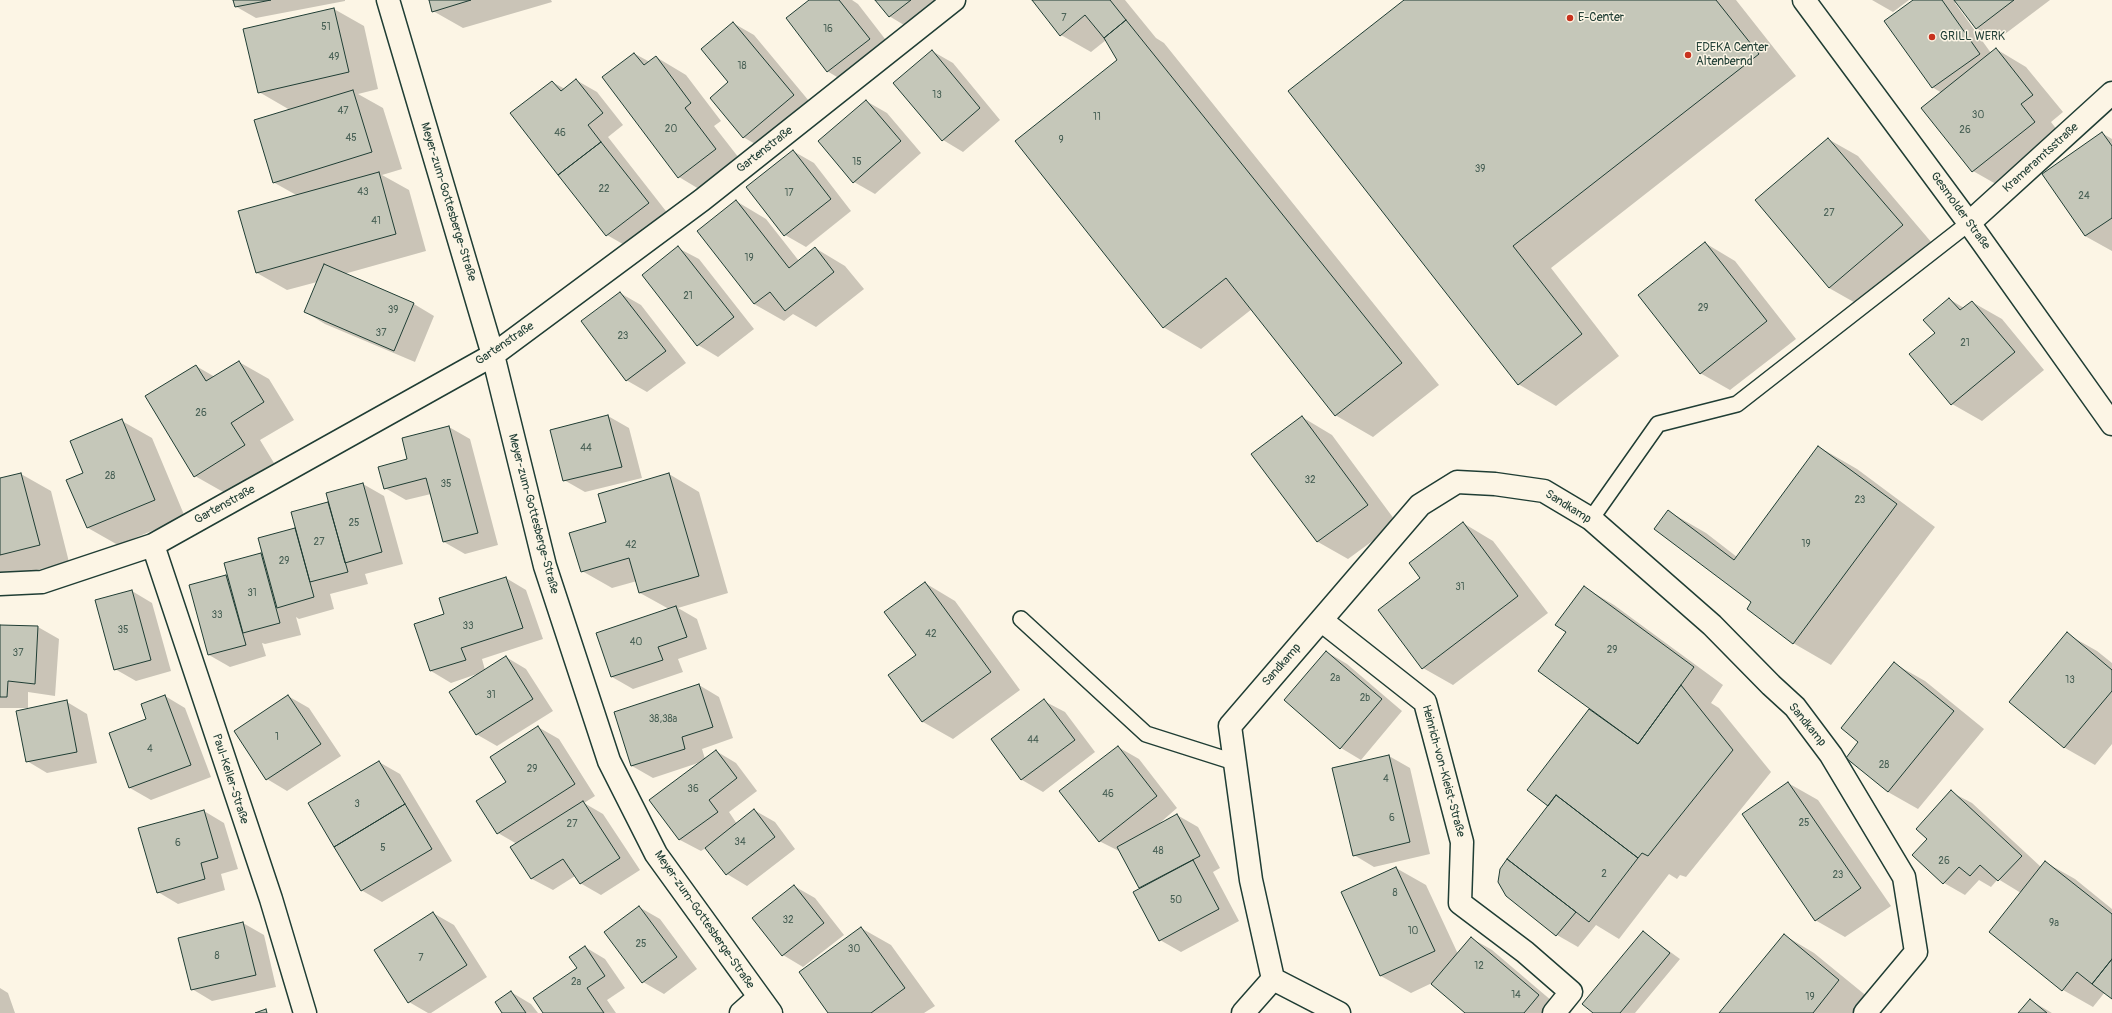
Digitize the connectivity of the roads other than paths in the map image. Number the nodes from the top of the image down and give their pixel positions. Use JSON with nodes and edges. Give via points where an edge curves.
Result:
{"nodes":[{"id":1,"x":388,"y":0,"type":"edge"},
{"id":2,"x":954,"y":0,"type":"edge"},
{"id":3,"x":1804,"y":0,"type":"edge"},
{"id":4,"x":2112,"y":93,"type":"edge"},
{"id":5,"x":1969,"y":223,"type":"junction"},
{"id":6,"x":493,"y":355,"type":"junction"},
{"id":7,"x":2112,"y":424,"type":"edge"},
{"id":8,"x":1590,"y":519,"type":"junction"},
{"id":9,"x":153,"y":545,"type":"junction"},
{"id":10,"x":0,"y":584,"type":"edge"},
{"id":11,"x":1021,"y":619,"type":"dead end"},
{"id":12,"x":1321,"y":620,"type":"junction"},
{"id":13,"x":1234,"y":762,"type":"junction"},
{"id":14,"x":1273,"y":979,"type":"junction"},
{"id":15,"x":765,"y":1005,"type":"edge"},
{"id":16,"x":305,"y":1013,"type":"edge"},
{"id":17,"x":741,"y":1013,"type":"edge"},
{"id":18,"x":1243,"y":1013,"type":"edge"},
{"id":19,"x":1339,"y":1013,"type":"edge"},
{"id":20,"x":1554,"y":1013,"type":"edge"},
{"id":21,"x":1865,"y":1013,"type":"edge"}],
"edges":[{"from":1,"to":6,"type":"street","name":"Meyer-zum-Gottesberge-Straße"},
{"from":2,"to":6,"type":"street","name":"Gartenstraße","via":[[702,200]]},
{"from":3,"to":5,"type":"street","name":"Gesmolder Straße"},
{"from":4,"to":5,"type":"street","name":"Krameramtsstraße"},
{"from":5,"to":7,"type":"street","name":"Gesmolder Straße"},
{"from":5,"to":8,"type":"lane","via":[[1736,404],[1658,424]]},
{"from":6,"to":9,"type":"street","name":"Gartenstraße"},
{"from":6,"to":15,"type":"street","name":"Meyer-zum-Gottesberge-Straße","via":[[544,566],[609,761],[656,854]]},
{"from":8,"to":12,"type":"street","name":"Sandkamp","via":[[1544,491],[1457,482],[1420,504]]},
{"from":8,"to":21,"type":"street","name":"Sandkamp","via":[[1712,625],[1795,707],[1831,755],[1904,877],[1916,952]]},
{"from":9,"to":10,"type":"street","name":"Gartenstraße","via":[[42,582]]},
{"from":9,"to":16,"type":"street","name":"Paul-Keller-Straße","via":[[271,900]]},
{"from":11,"to":13,"type":"lane","via":[[1146,734]]},
{"from":12,"to":13,"type":"street","name":"Sandkamp","via":[[1230,726]]},
{"from":12,"to":20,"type":"street","name":"Heinrich-von-Kleist-Straße","via":[[1425,702],[1462,842],[1460,903],[1525,952],[1571,992]]},
{"from":13,"to":14,"type":"street","name":"Sandkamp","via":[[1251,880]]},
{"from":14,"to":18,"type":"street"},
{"from":14,"to":19,"type":"street"},
{"from":15,"to":17,"type":"street"}]}
